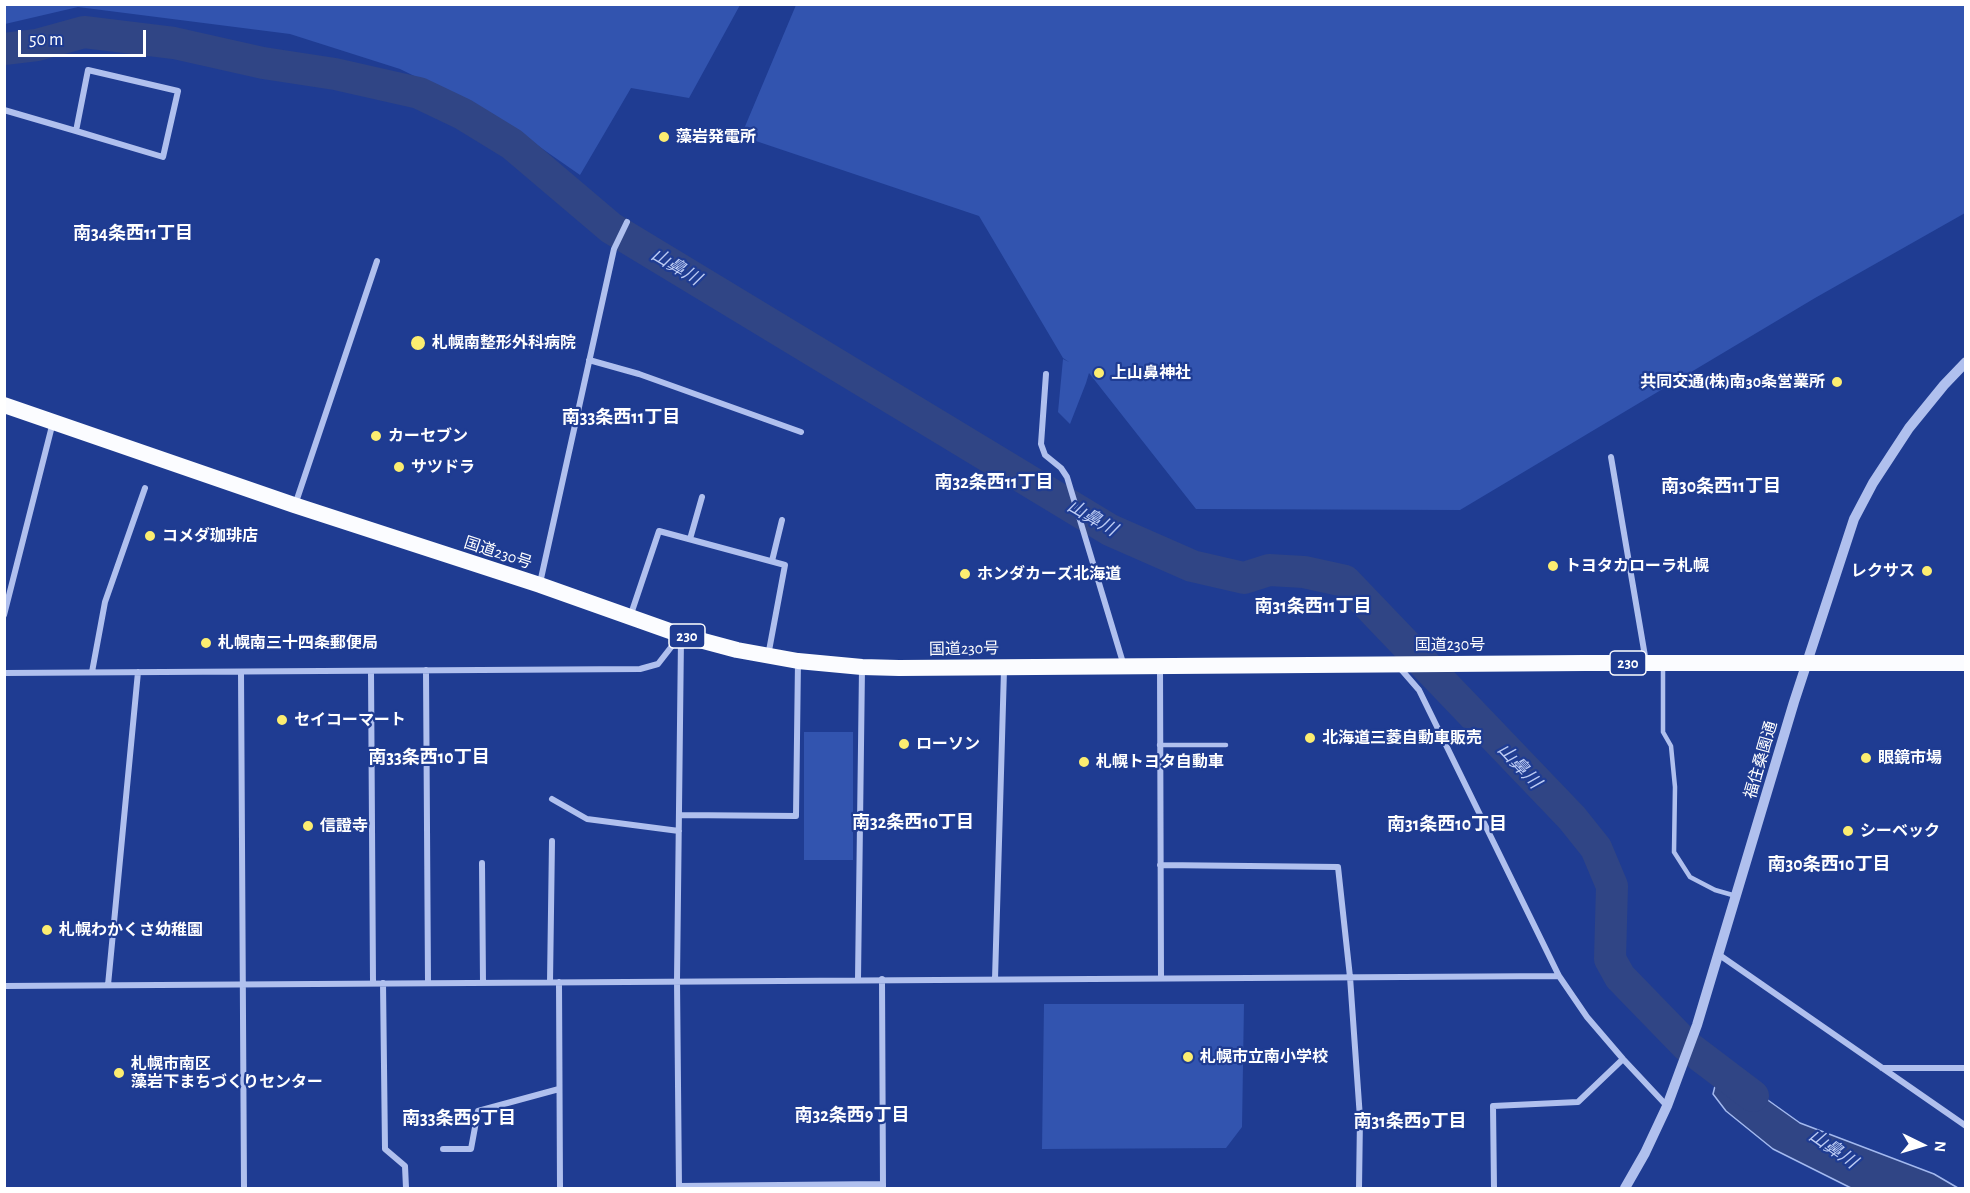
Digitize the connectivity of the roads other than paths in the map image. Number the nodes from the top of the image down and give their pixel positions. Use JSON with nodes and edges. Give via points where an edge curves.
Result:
{"nodes":[{"id":1,"x":4,"y":110,"type":"edge"},
{"id":2,"x":76,"y":131,"type":"junction"},
{"id":3,"x":627,"y":222,"type":"dead end"},
{"id":4,"x":377,"y":261,"type":"dead end"},
{"id":5,"x":589,"y":360,"type":"junction"},
{"id":6,"x":1965,"y":362,"type":"edge"},
{"id":7,"x":1046,"y":374,"type":"dead end"},
{"id":8,"x":4,"y":405,"type":"edge"},
{"id":9,"x":53,"y":422,"type":"junction"},
{"id":10,"x":801,"y":432,"type":"dead end"},
{"id":11,"x":1611,"y":457,"type":"dead end"},
{"id":12,"x":145,"y":488,"type":"dead end"},
{"id":13,"x":702,"y":497,"type":"dead end"},
{"id":14,"x":294,"y":505,"type":"junction"},
{"id":15,"x":782,"y":520,"type":"dead end"},
{"id":16,"x":690,"y":539,"type":"junction"},
{"id":17,"x":772,"y":561,"type":"junction"},
{"id":18,"x":540,"y":585,"type":"junction"},
{"id":19,"x":4,"y":615,"type":"edge"},
{"id":20,"x":630,"y":617,"type":"junction"},
{"id":21,"x":681,"y":634,"type":"junction"},
{"id":22,"x":768,"y":656,"type":"junction"},
{"id":23,"x":798,"y":661,"type":"junction"},
{"id":24,"x":1646,"y":663,"type":"junction"},
{"id":25,"x":1663,"y":663,"type":"junction"},
{"id":26,"x":1807,"y":663,"type":"junction"},
{"id":27,"x":1965,"y":663,"type":"edge"},
{"id":28,"x":1400,"y":664,"type":"junction"},
{"id":29,"x":1004,"y":666,"type":"junction"},
{"id":30,"x":1124,"y":666,"type":"junction"},
{"id":31,"x":1160,"y":666,"type":"junction"},
{"id":32,"x":862,"y":667,"type":"junction"},
{"id":33,"x":426,"y":670,"type":"junction"},
{"id":34,"x":371,"y":671,"type":"junction"},
{"id":35,"x":92,"y":672,"type":"junction"},
{"id":36,"x":138,"y":672,"type":"junction"},
{"id":37,"x":241,"y":672,"type":"junction"},
{"id":38,"x":4,"y":673,"type":"edge"},
{"id":39,"x":1160,"y":745,"type":"junction"},
{"id":40,"x":1226,"y":745,"type":"dead end"},
{"id":41,"x":552,"y":799,"type":"dead end"},
{"id":42,"x":679,"y":815,"type":"junction"},
{"id":43,"x":679,"y":831,"type":"junction"},
{"id":44,"x":552,"y":841,"type":"dead end"},
{"id":45,"x":482,"y":863,"type":"dead end"},
{"id":46,"x":1160,"y":865,"type":"junction"},
{"id":47,"x":1737,"y":896,"type":"junction"},
{"id":48,"x":1718,"y":954,"type":"junction"},
{"id":49,"x":1559,"y":976,"type":"junction"},
{"id":50,"x":1350,"y":977,"type":"junction"},
{"id":51,"x":1161,"y":978,"type":"junction"},
{"id":52,"x":858,"y":979,"type":"junction"},
{"id":53,"x":882,"y":979,"type":"junction"},
{"id":54,"x":995,"y":979,"type":"junction"},
{"id":55,"x":677,"y":980,"type":"junction"},
{"id":56,"x":559,"y":981,"type":"junction"},
{"id":57,"x":550,"y":982,"type":"junction"},
{"id":58,"x":383,"y":983,"type":"junction"},
{"id":59,"x":428,"y":983,"type":"junction"},
{"id":60,"x":483,"y":983,"type":"junction"},
{"id":61,"x":243,"y":984,"type":"junction"},
{"id":62,"x":373,"y":984,"type":"junction"},
{"id":63,"x":108,"y":985,"type":"junction"},
{"id":64,"x":4,"y":986,"type":"edge"},
{"id":65,"x":1623,"y":1059,"type":"junction"},
{"id":66,"x":1882,"y":1068,"type":"junction"},
{"id":67,"x":1965,"y":1068,"type":"edge"},
{"id":68,"x":559,"y":1089,"type":"junction"},
{"id":69,"x":1667,"y":1106,"type":"junction"},
{"id":70,"x":1965,"y":1126,"type":"edge"},
{"id":71,"x":443,"y":1149,"type":"dead end"},
{"id":72,"x":883,"y":1186,"type":"edge"},
{"id":73,"x":679,"y":1187,"type":"edge"},
{"id":74,"x":244,"y":1188,"type":"edge"},
{"id":75,"x":406,"y":1188,"type":"edge"},
{"id":76,"x":560,"y":1188,"type":"edge"},
{"id":77,"x":1359,"y":1188,"type":"edge"},
{"id":78,"x":1494,"y":1188,"type":"edge"},
{"id":79,"x":1625,"y":1188,"type":"edge"}],
"edges":[{"from":1,"to":2,"type":"street"},
{"from":2,"to":2,"type":"street","via":[[163,157],[178,91],[88,70]]},
{"from":3,"to":5,"type":"street","via":[[615,249]]},
{"from":4,"to":14,"type":"street"},
{"from":5,"to":10,"type":"street"},
{"from":5,"to":18,"type":"street"},
{"from":6,"to":26,"type":"street","name":"福住桑園通","via":[[1909,428],[1862,501]]},
{"from":7,"to":30,"type":"street","via":[[1041,444],[1045,455],[1067,477]]},
{"from":8,"to":9,"type":"highway","name":"国道230号","number":"230"},
{"from":9,"to":14,"type":"highway","name":"国道230号","number":"230"},
{"from":9,"to":19,"type":"street"},
{"from":11,"to":24,"type":"street"},
{"from":12,"to":35,"type":"street","via":[[105,602]]},
{"from":13,"to":16,"type":"street"},
{"from":14,"to":18,"type":"highway","name":"国道230号","number":"230"},
{"from":15,"to":17,"type":"street"},
{"from":16,"to":17,"type":"street"},
{"from":16,"to":20,"type":"street","via":[[658,531]]},
{"from":17,"to":22,"type":"street","via":[[785,565]]},
{"from":18,"to":20,"type":"highway","name":"国道230号","number":"230"},
{"from":20,"to":21,"type":"highway","name":"国道230号","number":"230"},
{"from":21,"to":22,"type":"highway","name":"国道230号","number":"230"},
{"from":21,"to":33,"type":"street","via":[[658,664],[640,669]]},
{"from":21,"to":42,"type":"street"},
{"from":22,"to":23,"type":"highway","name":"国道230号","number":"230"},
{"from":23,"to":32,"type":"highway","name":"国道230号","number":"230"},
{"from":23,"to":42,"type":"street","via":[[796,816]]},
{"from":24,"to":25,"type":"highway","name":"国道230号","number":"230"},
{"from":24,"to":28,"type":"highway","name":"国道230号","number":"230"},
{"from":25,"to":26,"type":"highway","name":"国道230号","number":"230"},
{"from":25,"to":47,"type":"lane","via":[[1663,732],[1671,746],[1675,787],[1674,852],[1690,877]]},
{"from":26,"to":27,"type":"highway","name":"国道230号","number":"230"},
{"from":26,"to":47,"type":"street","name":"福住桑園通"},
{"from":28,"to":31,"type":"highway","name":"国道230号","number":"230"},
{"from":28,"to":49,"type":"street","via":[[1419,690]]},
{"from":29,"to":30,"type":"highway","name":"国道230号","number":"230"},
{"from":29,"to":32,"type":"highway","name":"国道230号","number":"230"},
{"from":29,"to":54,"type":"street"},
{"from":30,"to":31,"type":"highway","name":"国道230号","number":"230"},
{"from":31,"to":39,"type":"street"},
{"from":32,"to":52,"type":"street"},
{"from":33,"to":34,"type":"street"},
{"from":33,"to":59,"type":"street"},
{"from":34,"to":37,"type":"street"},
{"from":34,"to":62,"type":"street"},
{"from":35,"to":36,"type":"street"},
{"from":35,"to":38,"type":"street"},
{"from":36,"to":37,"type":"street"},
{"from":36,"to":63,"type":"street"},
{"from":37,"to":61,"type":"street"},
{"from":39,"to":40,"type":"lane"},
{"from":39,"to":46,"type":"street"},
{"from":41,"to":43,"type":"street","via":[[587,819]]},
{"from":42,"to":43,"type":"street"},
{"from":43,"to":55,"type":"street"},
{"from":44,"to":57,"type":"street"},
{"from":45,"to":60,"type":"street"},
{"from":46,"to":50,"type":"street","via":[[1338,867]]},
{"from":46,"to":51,"type":"street"},
{"from":47,"to":48,"type":"street","name":"福住桑園通"},
{"from":48,"to":66,"type":"street"},
{"from":48,"to":69,"type":"street","name":"福住桑園通"},
{"from":49,"to":50,"type":"street"},
{"from":49,"to":65,"type":"street"},
{"from":50,"to":51,"type":"street"},
{"from":50,"to":77,"type":"street","via":[[1360,1118]]},
{"from":51,"to":54,"type":"street"},
{"from":52,"to":53,"type":"street"},
{"from":52,"to":55,"type":"street"},
{"from":53,"to":54,"type":"street"},
{"from":53,"to":72,"type":"street"},
{"from":55,"to":56,"type":"street"},
{"from":55,"to":73,"type":"street"},
{"from":56,"to":57,"type":"street"},
{"from":56,"to":68,"type":"street"},
{"from":57,"to":60,"type":"street"},
{"from":58,"to":59,"type":"street"},
{"from":58,"to":62,"type":"street"},
{"from":58,"to":75,"type":"street","via":[[385,1149],[405,1166]]},
{"from":59,"to":60,"type":"street"},
{"from":61,"to":62,"type":"street"},
{"from":61,"to":63,"type":"street"},
{"from":61,"to":74,"type":"street"},
{"from":63,"to":64,"type":"street"},
{"from":65,"to":69,"type":"street"},
{"from":65,"to":78,"type":"street","via":[[1578,1102],[1493,1106]]},
{"from":66,"to":67,"type":"street"},
{"from":66,"to":70,"type":"street"},
{"from":68,"to":71,"type":"street","via":[[478,1112],[471,1149]]},
{"from":68,"to":76,"type":"street"},
{"from":69,"to":79,"type":"street","name":"福住桑園通"},
{"from":72,"to":73,"type":"street"}]}
